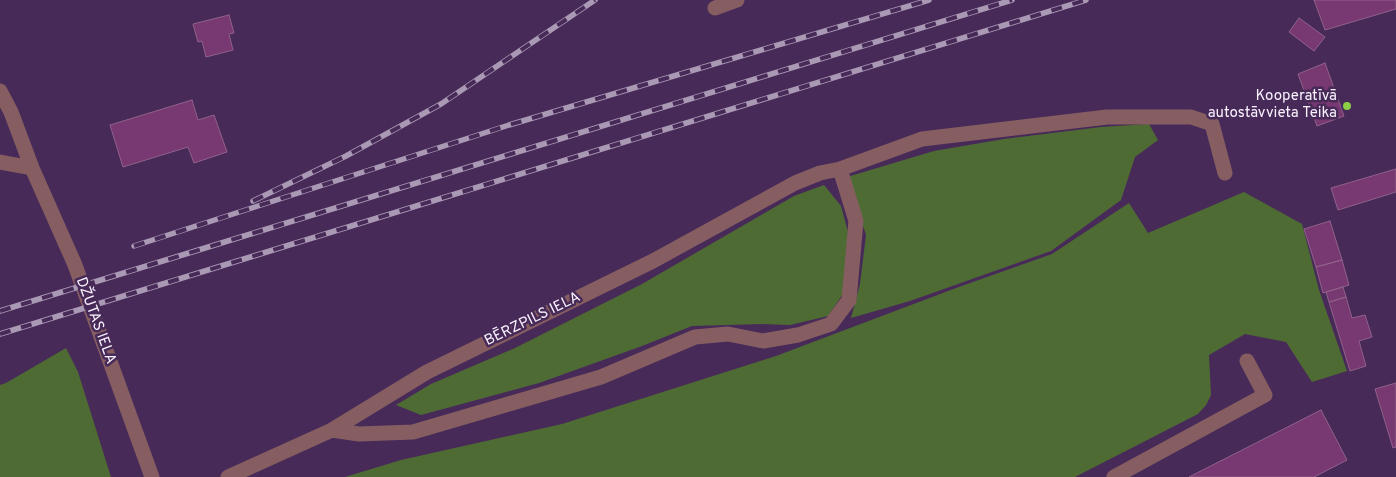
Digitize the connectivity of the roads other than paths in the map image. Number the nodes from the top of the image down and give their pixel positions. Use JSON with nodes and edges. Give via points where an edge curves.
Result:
{"nodes":[{"id":1,"x":737,"y":0,"type":"edge"},
{"id":2,"x":715,"y":8,"type":"dead end"},
{"id":3,"x":0,"y":91,"type":"edge"},
{"id":4,"x":0,"y":162,"type":"edge"},
{"id":5,"x":32,"y":168,"type":"junction"},
{"id":6,"x":840,"y":169,"type":"junction"},
{"id":7,"x":1226,"y":173,"type":"dead end"},
{"id":8,"x":1247,"y":361,"type":"dead end"},
{"id":9,"x":332,"y":430,"type":"junction"},
{"id":10,"x":252,"y":472,"type":"edge"},
{"id":11,"x":152,"y":477,"type":"edge"},
{"id":12,"x":228,"y":477,"type":"edge"},
{"id":13,"x":1114,"y":477,"type":"edge"}],
"edges":[{"from":1,"to":2,"type":"street"},
{"from":3,"to":5,"type":"street","name":"DŽUTAS IELA"},
{"from":4,"to":5,"type":"street"},
{"from":5,"to":11,"type":"street","name":"DŽUTAS IELA","via":[[75,265]]},
{"from":6,"to":7,"type":"street","name":"BĒRZPILS IELA","via":[[922,138],[1107,116],[1191,117],[1212,124]]},
{"from":6,"to":9,"type":"street","name":"BĒRZPILS IELA","via":[[795,183],[653,261],[427,372]]},
{"from":6,"to":9,"type":"street","via":[[856,221],[849,300],[831,324],[798,335],[763,341],[728,334],[695,337],[601,377],[413,432],[359,434]]},
{"from":8,"to":13,"type":"street","via":[[1265,395]]},
{"from":9,"to":10,"type":"street","name":"BĒRZPILS IELA"},
{"from":10,"to":12,"type":"street","name":"BĒRZPILS IELA"}]}
